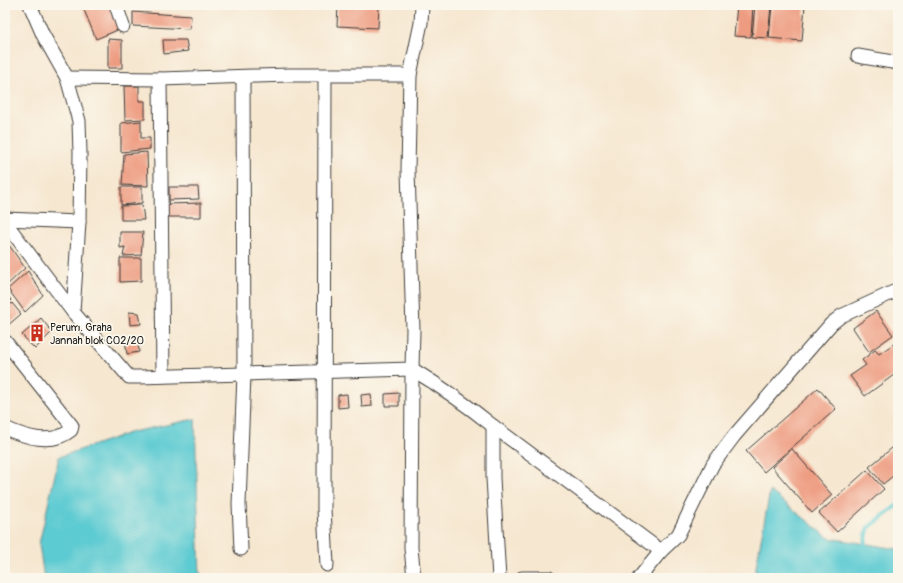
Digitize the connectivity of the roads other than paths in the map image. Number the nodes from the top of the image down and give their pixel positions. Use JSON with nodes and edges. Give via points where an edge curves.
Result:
{"nodes":[{"id":1,"x":30,"y":5,"type":"edge"},
{"id":2,"x":116,"y":5,"type":"edge"},
{"id":3,"x":422,"y":5,"type":"edge"},
{"id":4,"x":123,"y":26,"type":"dead end"},
{"id":5,"x":858,"y":56,"type":"dead end"},
{"id":6,"x":898,"y":63,"type":"edge"},
{"id":7,"x":410,"y":75,"type":"junction"},
{"id":8,"x":325,"y":76,"type":"junction"},
{"id":9,"x":243,"y":77,"type":"junction"},
{"id":10,"x":67,"y":78,"type":"junction"},
{"id":11,"x":160,"y":79,"type":"junction"},
{"id":12,"x":5,"y":218,"type":"edge"},
{"id":13,"x":5,"y":222,"type":"edge"},
{"id":14,"x":78,"y":222,"type":"junction"},
{"id":15,"x":898,"y":290,"type":"edge"},
{"id":16,"x":73,"y":312,"type":"junction"},
{"id":17,"x":5,"y":341,"type":"edge"},
{"id":18,"x":412,"y":370,"type":"junction"},
{"id":19,"x":325,"y":373,"type":"junction"},
{"id":20,"x":244,"y":374,"type":"junction"},
{"id":21,"x":163,"y":376,"type":"junction"},
{"id":22,"x":493,"y":426,"type":"junction"},
{"id":23,"x":5,"y":428,"type":"edge"},
{"id":24,"x":241,"y":549,"type":"dead end"},
{"id":25,"x":661,"y":551,"type":"junction"},
{"id":26,"x":327,"y":565,"type":"dead end"},
{"id":27,"x":414,"y":578,"type":"edge"},
{"id":28,"x":499,"y":578,"type":"edge"},
{"id":29,"x":522,"y":578,"type":"edge"},
{"id":30,"x":549,"y":578,"type":"edge"},
{"id":31,"x":639,"y":578,"type":"edge"}],
"edges":[{"from":1,"to":10,"type":"street"},
{"from":2,"to":4,"type":"street"},
{"from":3,"to":7,"type":"street","via":[[421,23]]},
{"from":5,"to":6,"type":"street"},
{"from":7,"to":8,"type":"street"},
{"from":7,"to":18,"type":"street","via":[[408,170]]},
{"from":8,"to":9,"type":"street"},
{"from":8,"to":19,"type":"street"},
{"from":9,"to":11,"type":"street"},
{"from":9,"to":20,"type":"street"},
{"from":10,"to":11,"type":"street"},
{"from":10,"to":14,"type":"street","via":[[79,121]]},
{"from":11,"to":21,"type":"street"},
{"from":12,"to":14,"type":"street"},
{"from":13,"to":16,"type":"street"},
{"from":14,"to":16,"type":"street"},
{"from":15,"to":25,"type":"street","via":[[842,316],[826,330],[713,464],[678,535]]},
{"from":16,"to":21,"type":"street","via":[[129,377]]},
{"from":17,"to":23,"type":"street","via":[[72,426],[71,430],[58,437],[38,439]]},
{"from":18,"to":19,"type":"street"},
{"from":18,"to":22,"type":"street","via":[[436,384]]},
{"from":18,"to":27,"type":"street","via":[[411,548]]},
{"from":19,"to":20,"type":"street"},
{"from":19,"to":26,"type":"street","via":[[324,509]]},
{"from":20,"to":21,"type":"street"},
{"from":20,"to":24,"type":"street","via":[[239,504]]},
{"from":22,"to":25,"type":"street"},
{"from":22,"to":28,"type":"street","via":[[493,478]]},
{"from":25,"to":31,"type":"street"},
{"from":29,"to":30,"type":"street"}]}
